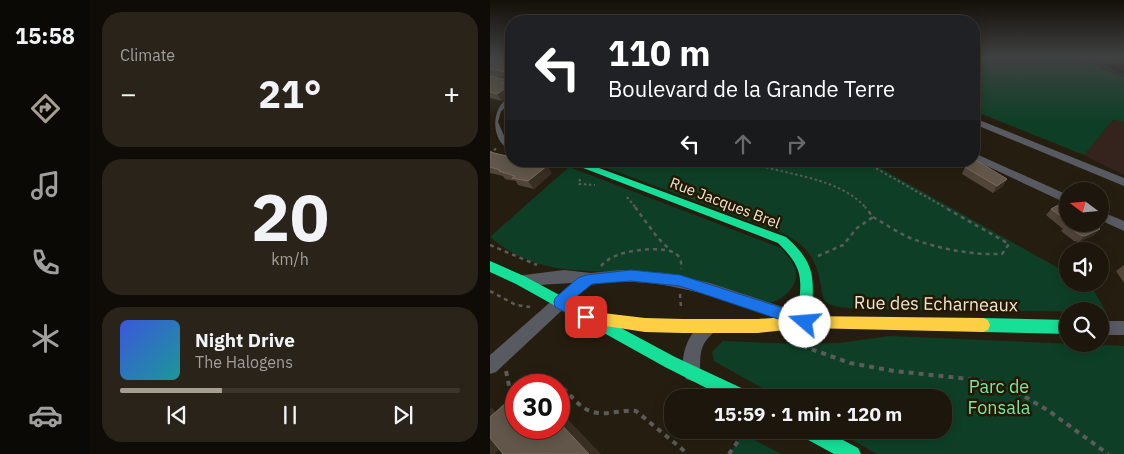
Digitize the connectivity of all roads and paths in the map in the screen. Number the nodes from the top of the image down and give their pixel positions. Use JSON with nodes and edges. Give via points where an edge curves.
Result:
{"nodes":[{"id":1,"x":505,"y":104,"type":"edge"},
{"id":2,"x":980,"y":123,"type":"edge"},
{"id":3,"x":505,"y":143,"type":"edge"},
{"id":4,"x":980,"y":159,"type":"edge"},
{"id":5,"x":586,"y":167,"type":"edge"},
{"id":6,"x":761,"y":167,"type":"edge"},
{"id":7,"x":874,"y":167,"type":"edge"},
{"id":8,"x":1124,"y":182,"type":"edge"},
{"id":9,"x":636,"y":185,"type":"junction"},
{"id":10,"x":1059,"y":196,"type":"edge"},
{"id":11,"x":873,"y":216,"type":"junction"},
{"id":12,"x":1109,"y":219,"type":"edge"},
{"id":13,"x":1124,"y":226,"type":"edge"},
{"id":14,"x":490,"y":245,"type":"edge"},
{"id":15,"x":672,"y":252,"type":"junction"},
{"id":16,"x":805,"y":261,"type":"junction"},
{"id":17,"x":490,"y":266,"type":"edge"},
{"id":18,"x":541,"y":267,"type":"dead end"},
{"id":19,"x":681,"y":273,"type":"dead end"},
{"id":20,"x":595,"y":274,"type":"junction"},
{"id":21,"x":520,"y":280,"type":"junction"},
{"id":22,"x":679,"y":287,"type":"dead end"},
{"id":23,"x":560,"y":302,"type":"junction"},
{"id":24,"x":681,"y":310,"type":"dead end"},
{"id":25,"x":586,"y":317,"type":"junction"},
{"id":26,"x":805,"y":322,"type":"junction"},
{"id":27,"x":710,"y":326,"type":"junction"},
{"id":28,"x":1059,"y":327,"type":"edge"},
{"id":29,"x":1109,"y":328,"type":"edge"},
{"id":30,"x":1124,"y":328,"type":"edge"},
{"id":31,"x":793,"y":339,"type":"dead end"},
{"id":32,"x":497,"y":366,"type":"edge"},
{"id":33,"x":692,"y":372,"type":"junction"},
{"id":34,"x":505,"y":385,"type":"edge"},
{"id":35,"x":726,"y":389,"type":"edge"},
{"id":36,"x":570,"y":395,"type":"edge"},
{"id":37,"x":740,"y":439,"type":"edge"},
{"id":38,"x":824,"y":439,"type":"edge"},
{"id":39,"x":688,"y":454,"type":"edge"},
{"id":40,"x":729,"y":454,"type":"edge"},
{"id":41,"x":852,"y":454,"type":"edge"},
{"id":42,"x":1108,"y":454,"type":"edge"}],
"edges":[{"from":1,"to":3,"type":"street","via":[[497,110],[494,122]]},
{"from":2,"to":8,"type":"street"},
{"from":4,"to":10,"type":"street"},
{"from":5,"to":9,"type":"street","name":"Rue Jacques Brel"},
{"from":6,"to":11,"type":"path","via":[[834,187],[858,200]]},
{"from":7,"to":11,"type":"path","via":[[1009,244],[1002,254],[987,255],[923,242],[901,234]]},
{"from":9,"to":15,"type":"path","via":[[627,196],[628,201]]},
{"from":9,"to":16,"type":"street","name":"Rue Jacques Brel","via":[[782,240]]},
{"from":11,"to":16,"type":"path","via":[[843,245]]},
{"from":12,"to":13,"type":"street"},
{"from":14,"to":18,"type":"path"},
{"from":15,"to":19,"type":"path","via":[[681,260]]},
{"from":15,"to":20,"type":"path","via":[[627,252],[610,258]]},
{"from":16,"to":26,"type":"street","via":[[808,290]]},
{"from":17,"to":21,"type":"street"},
{"from":20,"to":21,"type":"street","name":"Rue des Echarneaux"},
{"from":20,"to":23,"type":"street"},
{"from":20,"to":26,"type":"street","name":"Rue des Echarneaux","via":[[680,280]]},
{"from":21,"to":23,"type":"street"},
{"from":22,"to":24,"type":"path"},
{"from":23,"to":25,"type":"street"},
{"from":23,"to":32,"type":"street"},
{"from":25,"to":27,"type":"street","name":"Rue des Echarneaux","via":[[645,325]]},
{"from":25,"to":33,"type":"street"},
{"from":26,"to":27,"type":"street","name":"Rue des Echarneaux","via":[[782,326]]},
{"from":26,"to":28,"type":"street","name":"Rue des Echarneaux"},
{"from":27,"to":33,"type":"street","via":[[698,338],[692,353]]},
{"from":29,"to":30,"type":"street"},
{"from":31,"to":42,"type":"path","via":[[797,344],[850,363],[969,379],[1010,388],[1049,411]]},
{"from":32,"to":34,"type":"path"},
{"from":33,"to":35,"type":"street"},
{"from":36,"to":39,"type":"path","via":[[592,412],[636,411]]},
{"from":37,"to":40,"type":"path"},
{"from":38,"to":41,"type":"street"}]}
